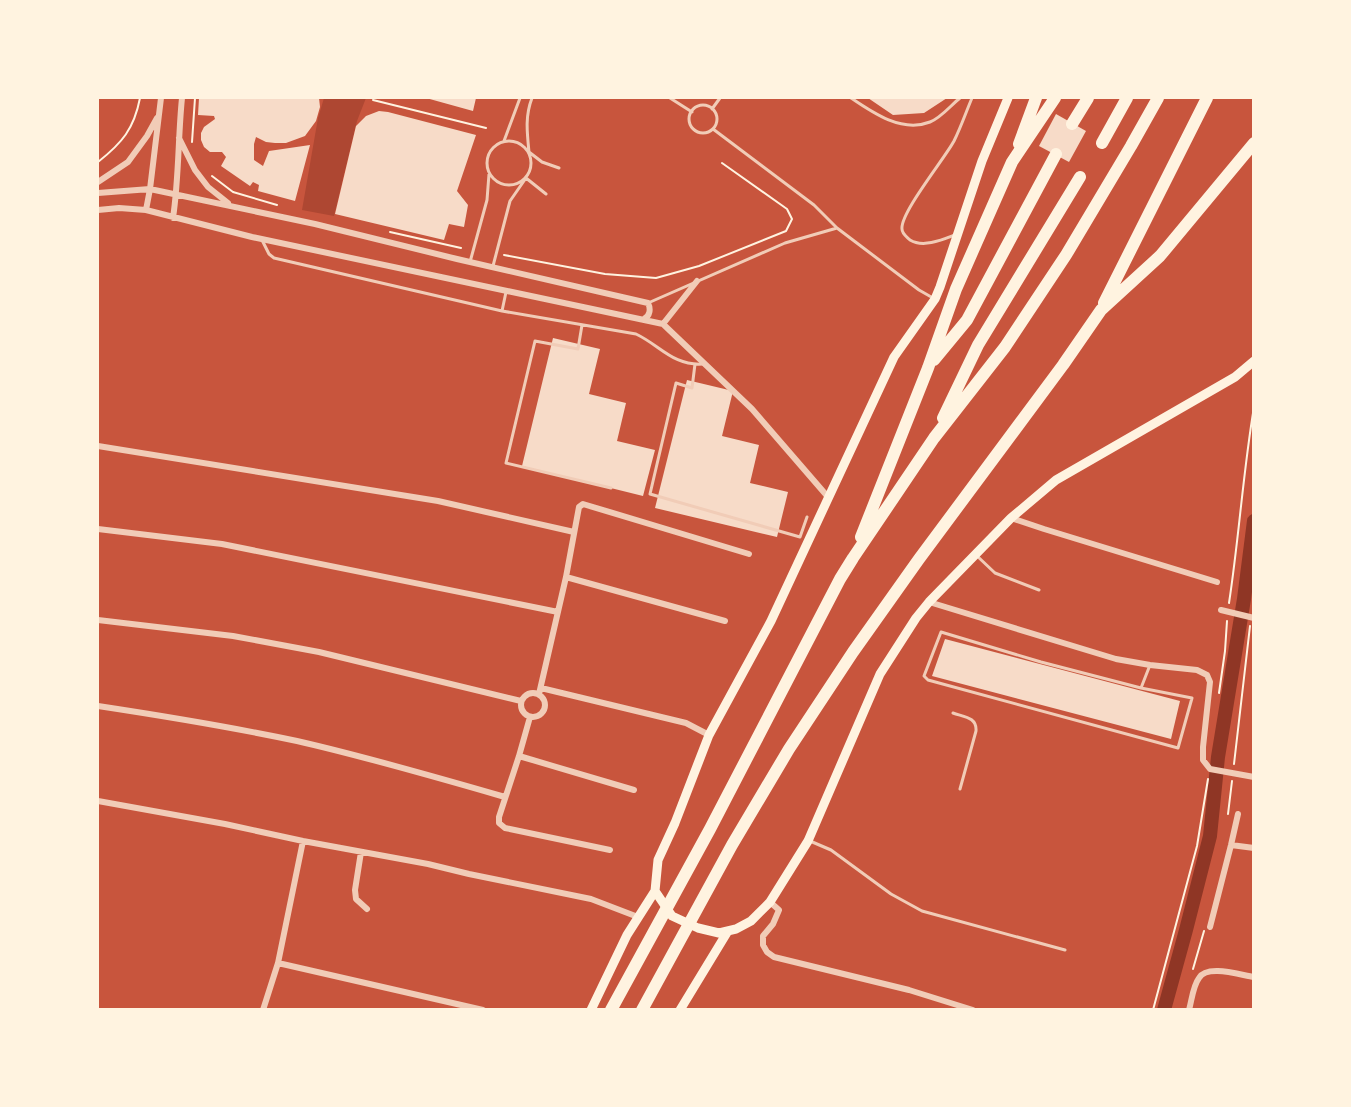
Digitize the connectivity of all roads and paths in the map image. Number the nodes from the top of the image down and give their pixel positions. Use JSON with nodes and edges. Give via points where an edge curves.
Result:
{"nodes":[{"id":1,"x":140,"y":98,"type":"edge"},
{"id":2,"x":160,"y":98,"type":"edge"},
{"id":3,"x":182,"y":98,"type":"edge"},
{"id":4,"x":195,"y":98,"type":"edge"},
{"id":5,"x":520,"y":98,"type":"edge"},
{"id":6,"x":532,"y":98,"type":"edge"},
{"id":7,"x":670,"y":98,"type":"edge"},
{"id":8,"x":720,"y":98,"type":"edge"},
{"id":9,"x":851,"y":98,"type":"edge"},
{"id":10,"x":960,"y":98,"type":"edge"},
{"id":11,"x":972,"y":98,"type":"edge"},
{"id":12,"x":1008,"y":98,"type":"edge"},
{"id":13,"x":1036,"y":98,"type":"edge"},
{"id":14,"x":1055,"y":98,"type":"edge"},
{"id":15,"x":1088,"y":98,"type":"edge"},
{"id":16,"x":1127,"y":98,"type":"edge"},
{"id":17,"x":1158,"y":98,"type":"edge"},
{"id":18,"x":1207,"y":98,"type":"edge"},
{"id":19,"x":373,"y":100,"type":"dead end"},
{"id":20,"x":712,"y":109,"type":"junction"},
{"id":21,"x":159,"y":112,"type":"junction"},
{"id":22,"x":692,"y":112,"type":"junction"},
{"id":23,"x":1072,"y":124,"type":"dead end"},
{"id":24,"x":486,"y":128,"type":"dead end"},
{"id":25,"x":713,"y":129,"type":"junction"},
{"id":26,"x":178,"y":137,"type":"junction"},
{"id":27,"x":504,"y":141,"type":"junction"},
{"id":28,"x":1102,"y":143,"type":"dead end"},
{"id":29,"x":1254,"y":143,"type":"edge"},
{"id":30,"x":194,"y":148,"type":"dead end"},
{"id":31,"x":529,"y":152,"type":"junction"},
{"id":32,"x":1056,"y":154,"type":"dead end"},
{"id":33,"x":98,"y":162,"type":"edge"},
{"id":34,"x":1012,"y":162,"type":"junction"},
{"id":35,"x":722,"y":163,"type":"dead end"},
{"id":36,"x":559,"y":168,"type":"dead end"},
{"id":37,"x":489,"y":174,"type":"junction"},
{"id":38,"x":211,"y":175,"type":"dead end"},
{"id":39,"x":1080,"y":177,"type":"dead end"},
{"id":40,"x":526,"y":178,"type":"junction"},
{"id":41,"x":98,"y":182,"type":"edge"},
{"id":42,"x":150,"y":189,"type":"junction"},
{"id":43,"x":98,"y":193,"type":"edge"},
{"id":44,"x":176,"y":194,"type":"junction"},
{"id":45,"x":546,"y":194,"type":"dead end"},
{"id":46,"x":229,"y":205,"type":"junction"},
{"id":47,"x":278,"y":206,"type":"dead end"},
{"id":48,"x":98,"y":210,"type":"edge"},
{"id":49,"x":146,"y":210,"type":"junction"},
{"id":50,"x":172,"y":218,"type":"junction"},
{"id":51,"x":837,"y":228,"type":"junction"},
{"id":52,"x":382,"y":230,"type":"dead end"},
{"id":53,"x":958,"y":234,"type":"junction"},
{"id":54,"x":261,"y":239,"type":"junction"},
{"id":55,"x":461,"y":248,"type":"dead end"},
{"id":56,"x":498,"y":254,"type":"dead end"},
{"id":57,"x":470,"y":262,"type":"junction"},
{"id":58,"x":493,"y":267,"type":"junction"},
{"id":59,"x":697,"y":281,"type":"junction"},
{"id":60,"x":507,"y":290,"type":"junction"},
{"id":61,"x":935,"y":299,"type":"junction"},
{"id":62,"x":648,"y":303,"type":"junction"},
{"id":63,"x":1101,"y":310,"type":"junction"},
{"id":64,"x":502,"y":311,"type":"junction"},
{"id":65,"x":644,"y":320,"type":"junction"},
{"id":66,"x":663,"y":324,"type":"junction"},
{"id":67,"x":582,"y":325,"type":"junction"},
{"id":68,"x":1254,"y":361,"type":"edge"},
{"id":69,"x":695,"y":364,"type":"junction"},
{"id":70,"x":705,"y":364,"type":"junction"},
{"id":71,"x":928,"y":368,"type":"junction"},
{"id":72,"x":934,"y":438,"type":"junction"},
{"id":73,"x":98,"y":446,"type":"edge"},
{"id":74,"x":611,"y":488,"type":"dead end"},
{"id":75,"x":828,"y":497,"type":"junction"},
{"id":76,"x":807,"y":517,"type":"dead end"},
{"id":77,"x":1011,"y":518,"type":"junction"},
{"id":78,"x":98,"y":529,"type":"edge"},
{"id":79,"x":574,"y":532,"type":"junction"},
{"id":80,"x":749,"y":554,"type":"dead end"},
{"id":81,"x":975,"y":554,"type":"junction"},
{"id":82,"x":853,"y":558,"type":"junction"},
{"id":83,"x":566,"y":578,"type":"junction"},
{"id":84,"x":1217,"y":582,"type":"dead end"},
{"id":85,"x":1039,"y":590,"type":"dead end"},
{"id":86,"x":929,"y":602,"type":"junction"},
{"id":87,"x":1225,"y":611,"type":"dead end"},
{"id":88,"x":558,"y":612,"type":"junction"},
{"id":89,"x":1253,"y":618,"type":"edge"},
{"id":90,"x":98,"y":620,"type":"edge"},
{"id":91,"x":725,"y":621,"type":"dead end"},
{"id":92,"x":1150,"y":665,"type":"junction"},
{"id":93,"x":1141,"y":688,"type":"junction"},
{"id":94,"x":540,"y":691,"type":"junction"},
{"id":95,"x":521,"y":701,"type":"junction"},
{"id":96,"x":98,"y":706,"type":"edge"},
{"id":97,"x":953,"y":713,"type":"dead end"},
{"id":98,"x":530,"y":717,"type":"junction"},
{"id":99,"x":709,"y":735,"type":"junction"},
{"id":100,"x":519,"y":756,"type":"junction"},
{"id":101,"x":1233,"y":770,"type":"dead end"},
{"id":102,"x":1254,"y":777,"type":"edge"},
{"id":103,"x":1232,"y":780,"type":"dead end"},
{"id":104,"x":960,"y":789,"type":"dead end"},
{"id":105,"x":634,"y":790,"type":"dead end"},
{"id":106,"x":505,"y":797,"type":"junction"},
{"id":107,"x":98,"y":801,"type":"edge"},
{"id":108,"x":1228,"y":813,"type":"dead end"},
{"id":109,"x":1238,"y":814,"type":"dead end"},
{"id":110,"x":303,"y":841,"type":"junction"},
{"id":111,"x":808,"y":841,"type":"junction"},
{"id":112,"x":1232,"y":844,"type":"junction"},
{"id":113,"x":1254,"y":848,"type":"edge"},
{"id":114,"x":610,"y":850,"type":"dead end"},
{"id":115,"x":361,"y":852,"type":"junction"},
{"id":116,"x":655,"y":891,"type":"junction"},
{"id":117,"x":770,"y":902,"type":"junction"},
{"id":118,"x":367,"y":909,"type":"dead end"},
{"id":119,"x":638,"y":917,"type":"junction"},
{"id":120,"x":1208,"y":927,"type":"joint"},
{"id":121,"x":728,"y":931,"type":"junction"},
{"id":122,"x":1065,"y":950,"type":"dead end"},
{"id":123,"x":278,"y":963,"type":"junction"},
{"id":124,"x":1192,"y":973,"type":"dead end"},
{"id":125,"x":1254,"y":977,"type":"edge"},
{"id":126,"x":263,"y":1010,"type":"edge"},
{"id":127,"x":483,"y":1010,"type":"edge"},
{"id":128,"x":591,"y":1010,"type":"edge"},
{"id":129,"x":611,"y":1010,"type":"edge"},
{"id":130,"x":642,"y":1010,"type":"edge"},
{"id":131,"x":680,"y":1010,"type":"edge"},
{"id":132,"x":973,"y":1010,"type":"edge"},
{"id":133,"x":1189,"y":1010,"type":"edge"}],
"edges":[{"from":1,"to":33,"type":"path","via":[[135,120],[124,138]]},
{"from":2,"to":21,"type":"street"},
{"from":3,"to":26,"type":"street"},
{"from":4,"to":30,"type":"path"},
{"from":5,"to":27,"type":"lane"},
{"from":6,"to":31,"type":"lane","via":[[526,126]]},
{"from":7,"to":22,"type":"lane"},
{"from":8,"to":20,"type":"lane"},
{"from":9,"to":10,"type":"lane","via":[[888,121],[914,125],[931,122]]},
{"from":11,"to":53,"type":"lane","via":[[954,141],[912,204],[902,229],[913,242],[939,242]]},
{"from":12,"to":53,"type":"main road"},
{"from":13,"to":34,"type":"highway"},
{"from":14,"to":34,"type":"highway"},
{"from":15,"to":23,"type":"highway"},
{"from":16,"to":28,"type":"highway"},
{"from":17,"to":72,"type":"highway","via":[[1060,264],[1005,347]]},
{"from":18,"to":63,"type":"highway"},
{"from":19,"to":24,"type":"path"},
{"from":20,"to":22,"type":"lane","via":[[704,106]]},
{"from":20,"to":25,"type":"lane","via":[[717,121]]},
{"from":21,"to":41,"type":"street","via":[[128,162]]},
{"from":21,"to":42,"type":"street"},
{"from":22,"to":25,"type":"lane","via":[[693,129],[706,133]]},
{"from":25,"to":51,"type":"lane","via":[[814,205]]},
{"from":26,"to":44,"type":"street"},
{"from":26,"to":46,"type":"street","via":[[195,170]]},
{"from":27,"to":31,"type":"lane","via":[[518,142]]},
{"from":27,"to":37,"type":"lane","via":[[488,153]]},
{"from":29,"to":63,"type":"highway","via":[[1160,256]]},
{"from":31,"to":36,"type":"lane"},
{"from":31,"to":40,"type":"lane","via":[[532,165]]},
{"from":32,"to":71,"type":"highway","via":[[967,320]]},
{"from":34,"to":71,"type":"highway","via":[[956,289]]},
{"from":35,"to":56,"type":"path","via":[[787,208],[792,219],[786,231],[699,266],[656,278],[605,274]]},
{"from":37,"to":40,"type":"lane","via":[[506,185]]},
{"from":37,"to":57,"type":"lane","via":[[487,200]]},
{"from":38,"to":47,"type":"path","via":[[233,192]]},
{"from":39,"to":72,"type":"highway","via":[[978,345]]},
{"from":40,"to":45,"type":"lane"},
{"from":40,"to":58,"type":"lane","via":[[510,201]]},
{"from":42,"to":43,"type":"street"},
{"from":42,"to":44,"type":"street"},
{"from":42,"to":49,"type":"street"},
{"from":44,"to":46,"type":"street"},
{"from":44,"to":50,"type":"street"},
{"from":46,"to":57,"type":"street"},
{"from":48,"to":49,"type":"street"},
{"from":49,"to":50,"type":"street"},
{"from":50,"to":54,"type":"street"},
{"from":51,"to":59,"type":"lane","via":[[785,243]]},
{"from":51,"to":61,"type":"lane"},
{"from":52,"to":55,"type":"path"},
{"from":53,"to":61,"type":"main road"},
{"from":54,"to":60,"type":"street"},
{"from":54,"to":64,"type":"lane","via":[[274,258]]},
{"from":57,"to":58,"type":"street"},
{"from":58,"to":62,"type":"street"},
{"from":59,"to":62,"type":"lane"},
{"from":59,"to":66,"type":"street"},
{"from":60,"to":64,"type":"lane"},
{"from":60,"to":65,"type":"street"},
{"from":61,"to":75,"type":"main road","via":[[894,357]]},
{"from":62,"to":65,"type":"street","via":[[650,312]]},
{"from":63,"to":130,"type":"highway","via":[[919,560],[789,749],[732,844]]},
{"from":64,"to":67,"type":"lane"},
{"from":65,"to":66,"type":"street"},
{"from":66,"to":70,"type":"street"},
{"from":67,"to":69,"type":"lane","via":[[636,334],[675,359]]},
{"from":67,"to":74,"type":"lane","via":[[578,349],[535,341],[506,463]]},
{"from":68,"to":77,"type":"main road","via":[[1235,377],[1056,480]]},
{"from":69,"to":70,"type":"lane"},
{"from":69,"to":76,"type":"lane","via":[[692,388],[676,383],[651,494],[800,537]]},
{"from":70,"to":75,"type":"street","via":[[752,409]]},
{"from":71,"to":82,"type":"highway"},
{"from":72,"to":82,"type":"highway"},
{"from":73,"to":79,"type":"street","via":[[438,501]]},
{"from":75,"to":99,"type":"main road","via":[[771,621]]},
{"from":77,"to":81,"type":"main road"},
{"from":77,"to":84,"type":"street"},
{"from":78,"to":88,"type":"street","via":[[222,544]]},
{"from":79,"to":80,"type":"street","via":[[583,504]]},
{"from":79,"to":83,"type":"street"},
{"from":81,"to":85,"type":"lane","via":[[994,573]]},
{"from":81,"to":86,"type":"main road"},
{"from":82,"to":129,"type":"highway"},
{"from":83,"to":88,"type":"street"},
{"from":83,"to":91,"type":"street"},
{"from":86,"to":92,"type":"street","via":[[1116,659]]},
{"from":86,"to":111,"type":"main road","via":[[880,674]]},
{"from":87,"to":89,"type":"street"},
{"from":88,"to":94,"type":"street"},
{"from":89,"to":101,"type":"path"},
{"from":90,"to":95,"type":"street","via":[[233,636],[319,652]]},
{"from":92,"to":93,"type":"lane"},
{"from":92,"to":102,"type":"street","via":[[1197,670],[1207,675],[1210,682],[1203,759],[1210,769]]},
{"from":93,"to":93,"type":"lane","via":[[941,632],[924,676],[1178,748],[1192,698]]},
{"from":94,"to":95,"type":"street"},
{"from":94,"to":98,"type":"street","via":[[544,709]]},
{"from":94,"to":99,"type":"street","via":[[686,723]]},
{"from":95,"to":98,"type":"street","via":[[522,711]]},
{"from":96,"to":106,"type":"street","via":[[297,741]]},
{"from":97,"to":104,"type":"lane","via":[[976,724]]},
{"from":98,"to":100,"type":"street"},
{"from":99,"to":116,"type":"main road","via":[[658,860]]},
{"from":100,"to":105,"type":"street"},
{"from":100,"to":106,"type":"street"},
{"from":103,"to":108,"type":"path"},
{"from":106,"to":114,"type":"street","via":[[499,817],[505,828]]},
{"from":107,"to":110,"type":"street"},
{"from":109,"to":112,"type":"street"},
{"from":110,"to":115,"type":"street"},
{"from":110,"to":123,"type":"street"},
{"from":111,"to":117,"type":"main road"},
{"from":111,"to":122,"type":"lane","via":[[831,850],[891,894],[922,911]]},
{"from":112,"to":113,"type":"street"},
{"from":112,"to":120,"type":"street"},
{"from":115,"to":118,"type":"street","via":[[355,890],[356,898]]},
{"from":115,"to":119,"type":"street","via":[[591,899]]},
{"from":116,"to":119,"type":"main road"},
{"from":116,"to":121,"type":"main road","via":[[672,916],[698,928]]},
{"from":117,"to":121,"type":"main road","via":[[751,921]]},
{"from":117,"to":132,"type":"street","via":[[779,910],[763,936],[763,945],[774,957]]},
{"from":119,"to":128,"type":"main road"},
{"from":120,"to":124,"type":"path"},
{"from":121,"to":131,"type":"main road"},
{"from":123,"to":126,"type":"street"},
{"from":123,"to":127,"type":"street"},
{"from":125,"to":133,"type":"street","via":[[1209,970],[1198,979]]}]}
